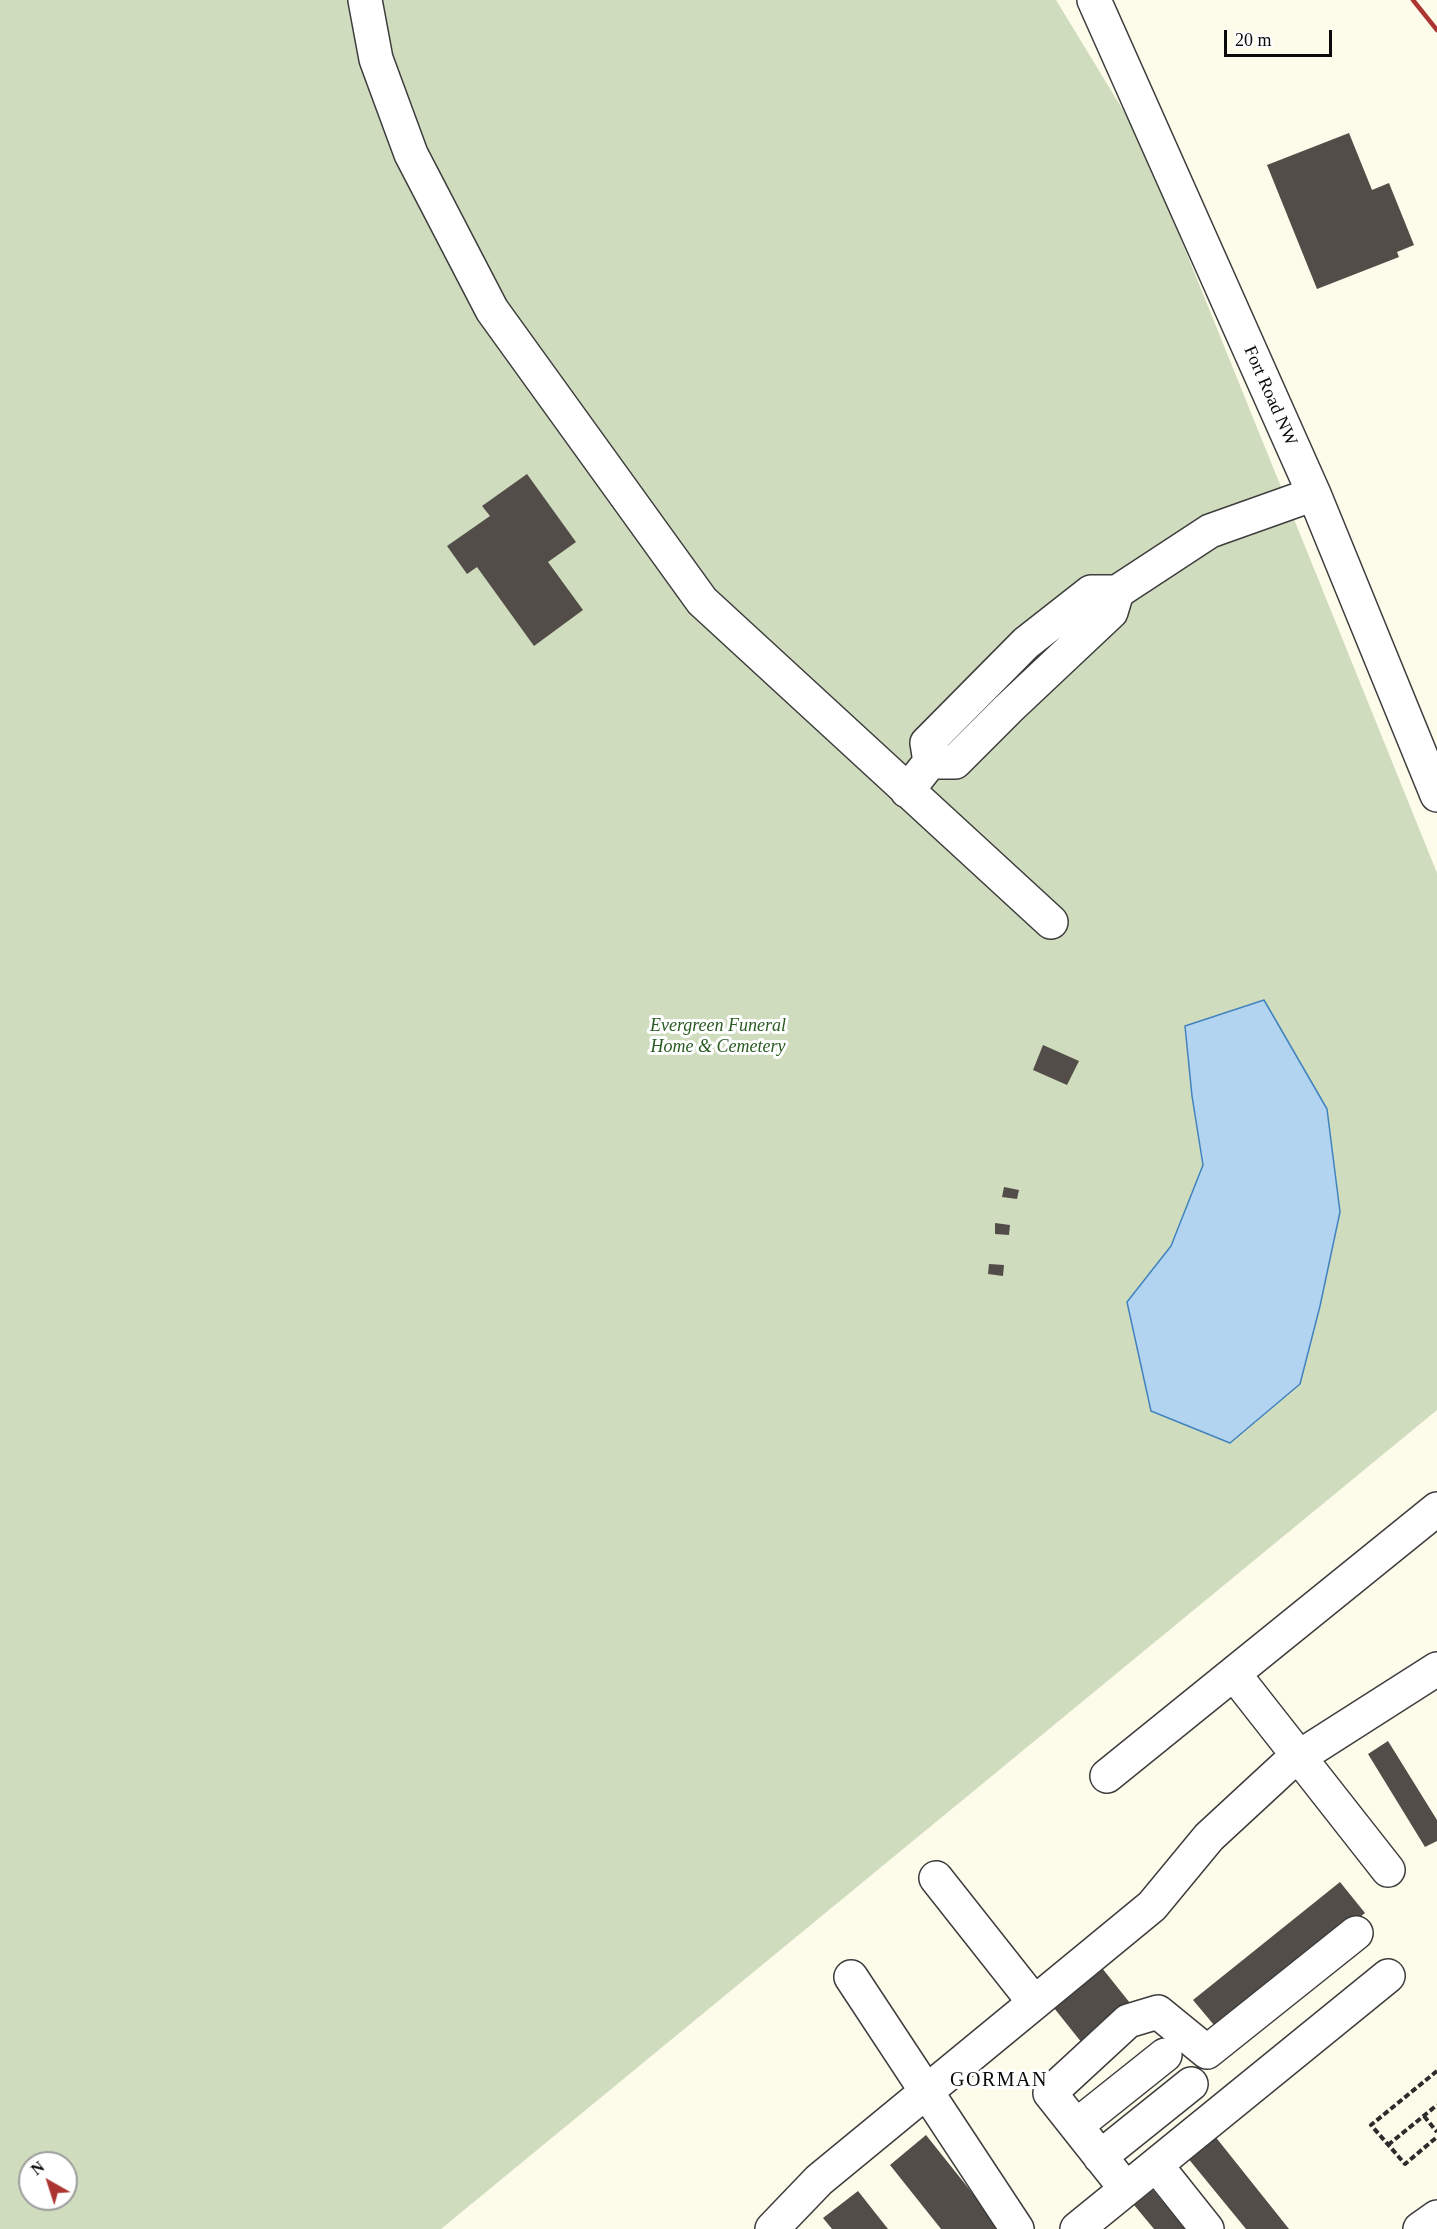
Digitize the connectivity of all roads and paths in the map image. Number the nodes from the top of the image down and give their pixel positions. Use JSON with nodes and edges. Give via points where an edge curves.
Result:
{"nodes":[{"id":1,"x":365,"y":0,"type":"edge"},
{"id":2,"x":1094,"y":0,"type":"edge"},
{"id":3,"x":1314,"y":494,"type":"junction"},
{"id":4,"x":907,"y":790,"type":"junction"},
{"id":5,"x":1437,"y":795,"type":"edge"},
{"id":6,"x":1051,"y":922,"type":"dead end"},
{"id":7,"x":1437,"y":1509,"type":"edge"},
{"id":8,"x":1437,"y":1669,"type":"edge"},
{"id":9,"x":1234,"y":1674,"type":"junction"},
{"id":10,"x":1299,"y":1757,"type":"junction"},
{"id":11,"x":1107,"y":1776,"type":"dead end"},
{"id":12,"x":1388,"y":1870,"type":"dead end"},
{"id":13,"x":936,"y":1878,"type":"dead end"},
{"id":14,"x":1356,"y":1933,"type":"dead end"},
{"id":15,"x":1388,"y":1976,"type":"dead end"},
{"id":16,"x":851,"y":1977,"type":"dead end"},
{"id":17,"x":1034,"y":2002,"type":"junction"},
{"id":18,"x":1165,"y":2055,"type":"dead end"},
{"id":19,"x":1437,"y":2071,"type":"edge"},
{"id":20,"x":1191,"y":2084,"type":"dead end"},
{"id":21,"x":926,"y":2091,"type":"junction"},
{"id":22,"x":1437,"y":2105,"type":"edge"},
{"id":23,"x":1424,"y":2116,"type":"junction"},
{"id":24,"x":1076,"y":2126,"type":"junction"},
{"id":25,"x":1437,"y":2132,"type":"edge"},
{"id":26,"x":1437,"y":2138,"type":"edge"},
{"id":27,"x":1388,"y":2145,"type":"junction"},
{"id":28,"x":1100,"y":2157,"type":"junction"},
{"id":29,"x":1156,"y":2165,"type":"junction"},
{"id":30,"x":1126,"y":2190,"type":"junction"},
{"id":31,"x":1437,"y":2217,"type":"edge"},
{"id":32,"x":772,"y":2229,"type":"edge"},
{"id":33,"x":1017,"y":2229,"type":"edge"},
{"id":34,"x":1077,"y":2229,"type":"edge"},
{"id":35,"x":1207,"y":2229,"type":"edge"},
{"id":36,"x":1420,"y":2229,"type":"edge"}],
"edges":[{"from":1,"to":4,"type":"street","via":[[376,59],[411,154],[492,310],[702,601]]},
{"from":2,"to":3,"type":"street","name":"Fort Road NW"},
{"from":3,"to":4,"type":"street","via":[[1210,531],[1117,592],[1111,612],[955,762],[930,762]]},
{"from":3,"to":5,"type":"street","name":"Fort Road NW"},
{"from":4,"to":6,"type":"street"},
{"from":7,"to":9,"type":"street"},
{"from":8,"to":10,"type":"street"},
{"from":9,"to":10,"type":"street"},
{"from":9,"to":11,"type":"street"},
{"from":10,"to":12,"type":"street"},
{"from":10,"to":17,"type":"street","via":[[1209,1837],[1152,1906]]},
{"from":13,"to":17,"type":"street"},
{"from":14,"to":24,"type":"street","via":[[1207,2052],[1158,2012],[1128,2021],[1050,2093]]},
{"from":15,"to":29,"type":"street"},
{"from":16,"to":21,"type":"street"},
{"from":17,"to":21,"type":"street"},
{"from":18,"to":24,"type":"street"},
{"from":19,"to":27,"type":"path","via":[[1371,2125]]},
{"from":20,"to":28,"type":"street"},
{"from":21,"to":32,"type":"street","via":[[819,2180]]},
{"from":21,"to":33,"type":"street"},
{"from":22,"to":23,"type":"path"},
{"from":23,"to":25,"type":"path"},
{"from":23,"to":27,"type":"path"},
{"from":24,"to":28,"type":"street"},
{"from":26,"to":27,"type":"path","via":[[1405,2164]]},
{"from":28,"to":30,"type":"street"},
{"from":29,"to":30,"type":"street"},
{"from":29,"to":35,"type":"street"},
{"from":30,"to":34,"type":"street"},
{"from":31,"to":36,"type":"street"}]}
